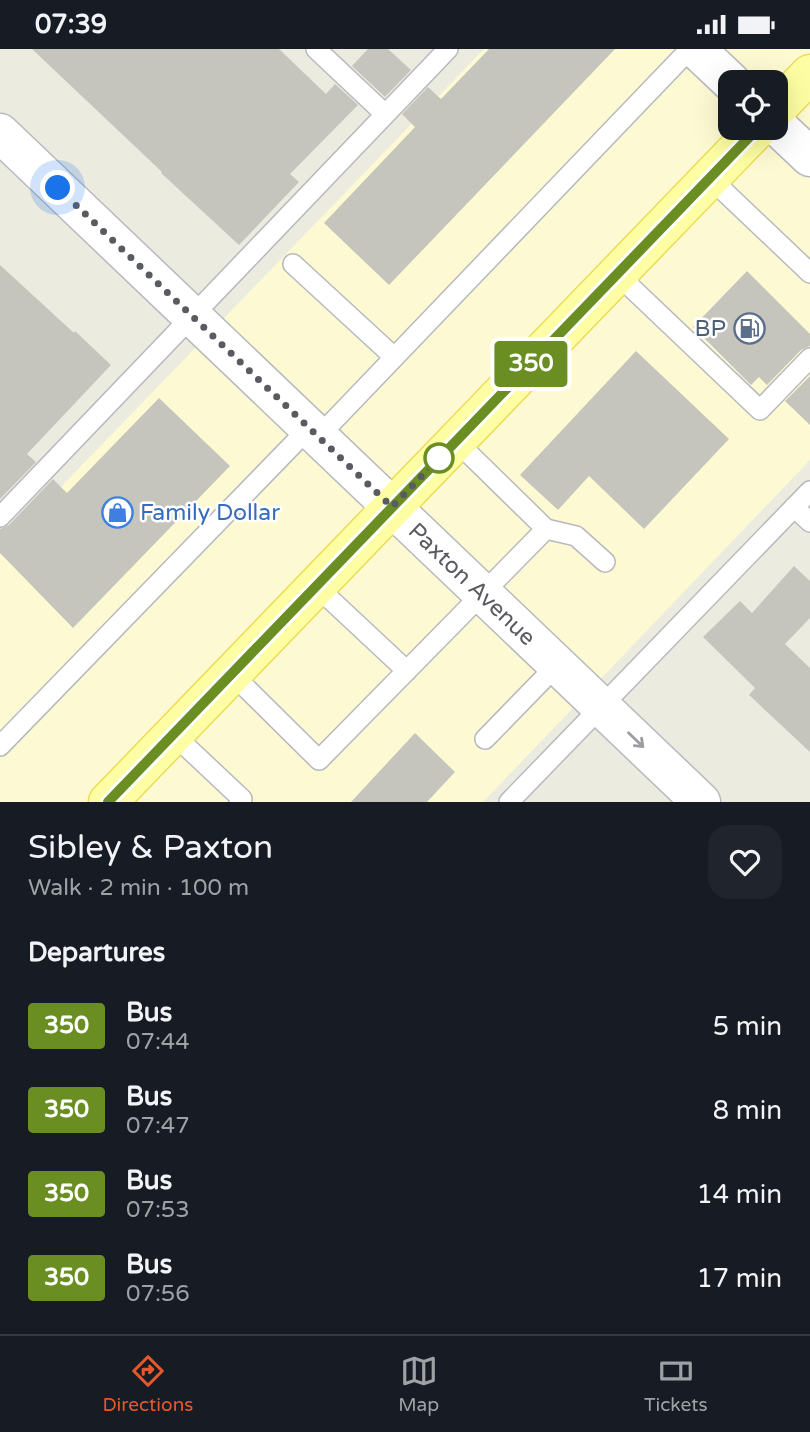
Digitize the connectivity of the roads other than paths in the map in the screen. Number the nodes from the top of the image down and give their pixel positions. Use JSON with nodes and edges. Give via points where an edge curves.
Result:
{"nodes":[{"id":1,"x":316,"y":49,"type":"edge"},
{"id":2,"x":448,"y":49,"type":"edge"},
{"id":3,"x":690,"y":49,"type":"edge"},
{"id":4,"x":696,"y":49,"type":"edge"},
{"id":5,"x":718,"y":70,"type":"edge"},
{"id":6,"x":810,"y":74,"type":"edge"},
{"id":7,"x":788,"y":97,"type":"edge"},
{"id":8,"x":385,"y":114,"type":"junction"},
{"id":9,"x":0,"y":133,"type":"edge"},
{"id":10,"x":788,"y":136,"type":"edge"},
{"id":11,"x":746,"y":140,"type":"edge"},
{"id":12,"x":810,"y":157,"type":"edge"},
{"id":13,"x":710,"y":178,"type":"junction"},
{"id":14,"x":293,"y":264,"type":"dead end"},
{"id":15,"x":810,"y":273,"type":"edge"},
{"id":16,"x":617,"y":274,"type":"junction"},
{"id":17,"x":192,"y":316,"type":"junction"},
{"id":18,"x":394,"y":357,"type":"junction"},
{"id":19,"x":810,"y":358,"type":"edge"},
{"id":20,"x":314,"y":433,"type":"junction"},
{"id":21,"x":456,"y":441,"type":"junction"},
{"id":22,"x":810,"y":491,"type":"edge"},
{"id":23,"x":392,"y":507,"type":"junction"},
{"id":24,"x":794,"y":507,"type":"junction"},
{"id":25,"x":1,"y":513,"type":"edge"},
{"id":26,"x":810,"y":523,"type":"edge"},
{"id":27,"x":546,"y":529,"type":"junction"},
{"id":28,"x":605,"y":562,"type":"dead end"},
{"id":29,"x":316,"y":586,"type":"junction"},
{"id":30,"x":483,"y":594,"type":"junction"},
{"id":31,"x":557,"y":665,"type":"junction"},
{"id":32,"x":407,"y":671,"type":"junction"},
{"id":33,"x":231,"y":673,"type":"junction"},
{"id":34,"x":602,"y":708,"type":"junction"},
{"id":35,"x":173,"y":734,"type":"junction"},
{"id":36,"x":485,"y":739,"type":"dead end"},
{"id":37,"x":0,"y":746,"type":"edge"},
{"id":38,"x":108,"y":802,"type":"edge"},
{"id":39,"x":239,"y":802,"type":"edge"},
{"id":40,"x":509,"y":802,"type":"edge"},
{"id":41,"x":701,"y":802,"type":"edge"}],
"edges":[{"from":1,"to":8,"type":"lane"},
{"from":2,"to":8,"type":"lane"},
{"from":3,"to":18,"type":"lane"},
{"from":4,"to":5,"type":"street"},
{"from":6,"to":7,"type":"main road"},
{"from":8,"to":17,"type":"lane"},
{"from":9,"to":17,"type":"street","name":"Paxton Avenue"},
{"from":10,"to":12,"type":"street"},
{"from":11,"to":13,"type":"main road"},
{"from":13,"to":15,"type":"lane"},
{"from":13,"to":16,"type":"main road"},
{"from":14,"to":18,"type":"lane"},
{"from":16,"to":19,"type":"lane","via":[[760,411]]},
{"from":16,"to":21,"type":"main road"},
{"from":17,"to":20,"type":"street","name":"Paxton Avenue"},
{"from":17,"to":25,"type":"lane"},
{"from":18,"to":20,"type":"lane"},
{"from":20,"to":23,"type":"street","name":"Paxton Avenue"},
{"from":20,"to":37,"type":"lane"},
{"from":21,"to":23,"type":"main road"},
{"from":21,"to":27,"type":"lane"},
{"from":22,"to":24,"type":"lane"},
{"from":23,"to":29,"type":"main road"},
{"from":23,"to":30,"type":"street","name":"Paxton Avenue"},
{"from":24,"to":26,"type":"lane"},
{"from":24,"to":34,"type":"lane"},
{"from":27,"to":28,"type":"lane","via":[[576,536]]},
{"from":27,"to":30,"type":"lane"},
{"from":29,"to":32,"type":"lane"},
{"from":29,"to":33,"type":"main road"},
{"from":30,"to":31,"type":"street","name":"Paxton Avenue"},
{"from":30,"to":32,"type":"lane"},
{"from":31,"to":34,"type":"street","name":"Paxton Avenue"},
{"from":31,"to":36,"type":"lane"},
{"from":32,"to":33,"type":"lane","via":[[319,760]]},
{"from":33,"to":35,"type":"main road"},
{"from":34,"to":40,"type":"lane"},
{"from":34,"to":41,"type":"street","name":"Paxton Avenue","one_way":true},
{"from":35,"to":38,"type":"main road"},
{"from":35,"to":39,"type":"lane","via":[[242,799]]}]}
